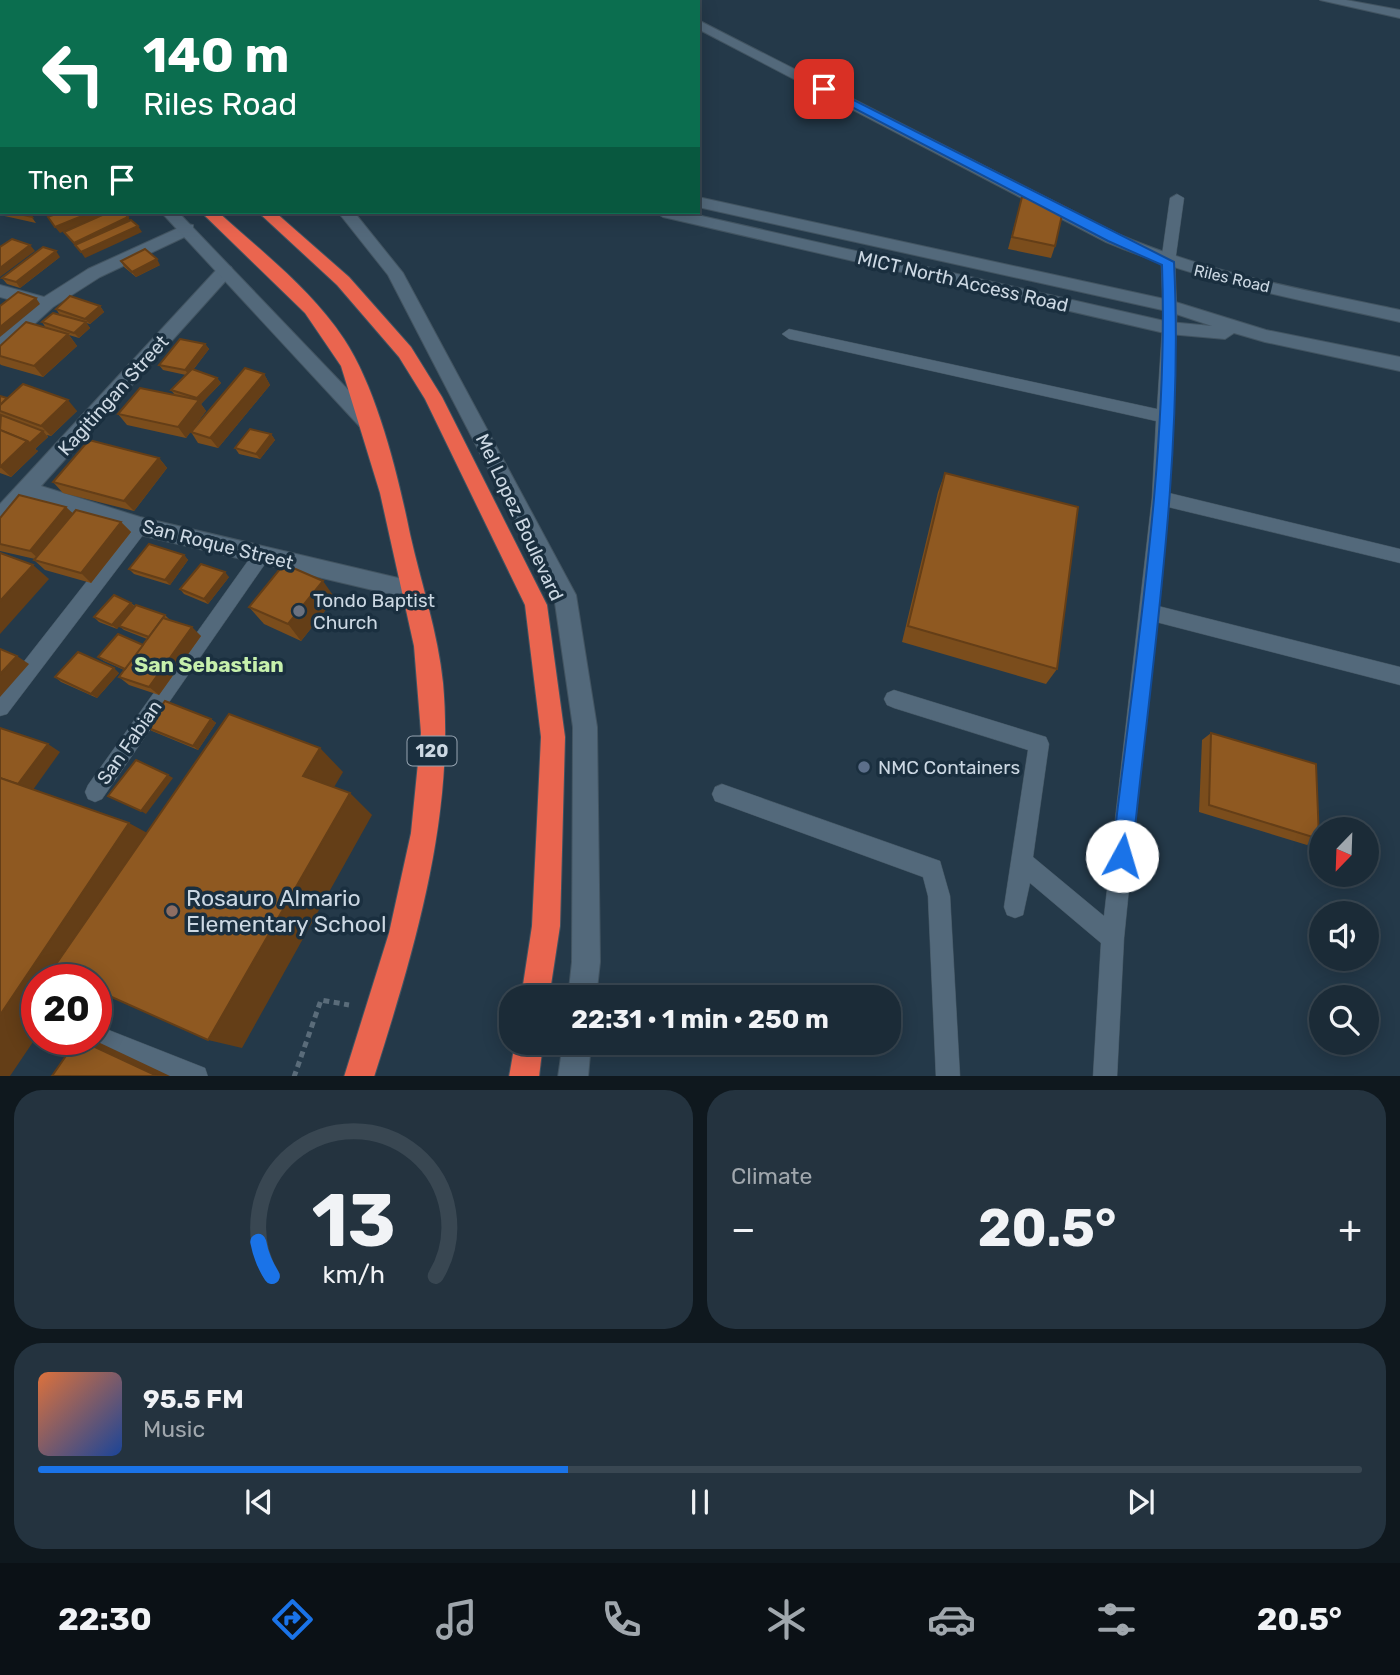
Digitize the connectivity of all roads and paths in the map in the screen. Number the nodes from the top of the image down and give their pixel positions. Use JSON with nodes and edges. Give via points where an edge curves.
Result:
{"nodes":[{"id":1,"x":1333,"y":1,"type":"edge"},
{"id":2,"x":1400,"y":14,"type":"edge"},
{"id":3,"x":700,"y":25,"type":"edge"},
{"id":4,"x":1177,"y":198,"type":"dead end"},
{"id":5,"x":700,"y":202,"type":"edge"},
{"id":6,"x":171,"y":214,"type":"edge"},
{"id":7,"x":211,"y":214,"type":"edge"},
{"id":8,"x":268,"y":214,"type":"edge"},
{"id":9,"x":348,"y":214,"type":"edge"},
{"id":10,"x":672,"y":214,"type":"edge"},
{"id":11,"x":187,"y":229,"type":"junction"},
{"id":12,"x":1168,"y":262,"type":"junction"},
{"id":13,"x":225,"y":271,"type":"junction"},
{"id":14,"x":0,"y":291,"type":"edge"},
{"id":15,"x":47,"y":303,"type":"junction"},
{"id":16,"x":1169,"y":306,"type":"junction"},
{"id":17,"x":1400,"y":316,"type":"edge"},
{"id":18,"x":1169,"y":328,"type":"junction"},
{"id":19,"x":789,"y":334,"type":"dead end"},
{"id":20,"x":1265,"y":336,"type":"junction"},
{"id":21,"x":0,"y":345,"type":"edge"},
{"id":22,"x":1400,"y":364,"type":"edge"},
{"id":23,"x":1165,"y":417,"type":"junction"},
{"id":24,"x":369,"y":424,"type":"junction"},
{"id":25,"x":27,"y":490,"type":"junction"},
{"id":26,"x":1160,"y":498,"type":"junction"},
{"id":27,"x":0,"y":518,"type":"edge"},
{"id":28,"x":140,"y":526,"type":"junction"},
{"id":29,"x":261,"y":556,"type":"junction"},
{"id":30,"x":1400,"y":556,"type":"edge"},
{"id":31,"x":411,"y":590,"type":"junction"},
{"id":32,"x":1148,"y":612,"type":"junction"},
{"id":33,"x":1400,"y":676,"type":"edge"},
{"id":34,"x":894,"y":699,"type":"dead end"},
{"id":35,"x":0,"y":707,"type":"edge"},
{"id":36,"x":94,"y":792,"type":"dead end"},
{"id":37,"x":722,"y":794,"type":"dead end"},
{"id":38,"x":1022,"y":862,"type":"junction"},
{"id":39,"x":1016,"y":907,"type":"dead end"},
{"id":40,"x":1113,"y":938,"type":"junction"},
{"id":41,"x":538,"y":985,"type":"edge"},
{"id":42,"x":583,"y":985,"type":"edge"},
{"id":43,"x":321,"y":1000,"type":"dead end"},
{"id":44,"x":112,"y":1043,"type":"edge"},
{"id":45,"x":527,"y":1055,"type":"edge"},
{"id":46,"x":576,"y":1055,"type":"edge"},
{"id":47,"x":196,"y":1076,"type":"edge"},
{"id":48,"x":294,"y":1076,"type":"edge"},
{"id":49,"x":359,"y":1076,"type":"edge"},
{"id":50,"x":524,"y":1076,"type":"edge"},
{"id":51,"x":573,"y":1076,"type":"edge"},
{"id":52,"x":948,"y":1076,"type":"edge"},
{"id":53,"x":1105,"y":1076,"type":"edge"}],
"edges":[{"from":1,"to":2,"type":"street"},
{"from":3,"to":12,"type":"street","name":"Riles Road","via":[[1112,238]]},
{"from":4,"to":12,"type":"lane"},
{"from":5,"to":16,"type":"street","name":"MICT North Access Road"},
{"from":6,"to":11,"type":"street","number":"120"},
{"from":7,"to":24,"type":"highway","number":"120","via":[[337,342],[360,383]]},
{"from":8,"to":41,"type":"highway","name":"Mel Lopez Boulevard","via":[[343,281],[405,352],[433,397],[536,606],[553,737],[546,926]]},
{"from":9,"to":42,"type":"street","name":"Mel Lopez Boulevard","via":[[395,274],[565,595],[585,727]]},
{"from":10,"to":18,"type":"street","name":"MICT North Access Road"},
{"from":11,"to":13,"type":"street","number":"120"},
{"from":11,"to":15,"type":"street","via":[[94,273]]},
{"from":12,"to":16,"type":"lane"},
{"from":12,"to":17,"type":"street","name":"Riles Road"},
{"from":13,"to":24,"type":"street","number":"120"},
{"from":13,"to":25,"type":"street","name":"Kagitingan Street"},
{"from":14,"to":15,"type":"street"},
{"from":15,"to":21,"type":"street"},
{"from":16,"to":18,"type":"lane"},
{"from":16,"to":20,"type":"street","name":"MICT North Access Road"},
{"from":18,"to":20,"type":"street","name":"MICT North Access Road"},
{"from":18,"to":23,"type":"lane"},
{"from":19,"to":23,"type":"lane"},
{"from":20,"to":22,"type":"street","name":"MICT North Access Road"},
{"from":23,"to":26,"type":"lane"},
{"from":24,"to":31,"type":"highway","number":"120","via":[[390,485]]},
{"from":25,"to":27,"type":"street","name":"Kagitingan Street"},
{"from":25,"to":28,"type":"street","name":"San Roque Street"},
{"from":26,"to":30,"type":"lane"},
{"from":26,"to":32,"type":"lane"},
{"from":28,"to":29,"type":"street","name":"San Roque Street"},
{"from":28,"to":35,"type":"lane"},
{"from":29,"to":31,"type":"street","name":"San Roque Street"},
{"from":29,"to":36,"type":"lane","name":"San Fabian"},
{"from":31,"to":49,"type":"highway","number":"120","via":[[430,683],[433,777],[393,961]]},
{"from":32,"to":33,"type":"lane"},
{"from":32,"to":40,"type":"lane"},
{"from":34,"to":38,"type":"lane","via":[[1039,744]]},
{"from":37,"to":52,"type":"lane","via":[[932,869],[939,896]]},
{"from":38,"to":39,"type":"lane"},
{"from":38,"to":40,"type":"lane"},
{"from":40,"to":53,"type":"lane"},
{"from":43,"to":48,"type":"path"},
{"from":44,"to":47,"type":"lane"},
{"from":45,"to":50,"type":"highway"},
{"from":46,"to":51,"type":"street"}]}
